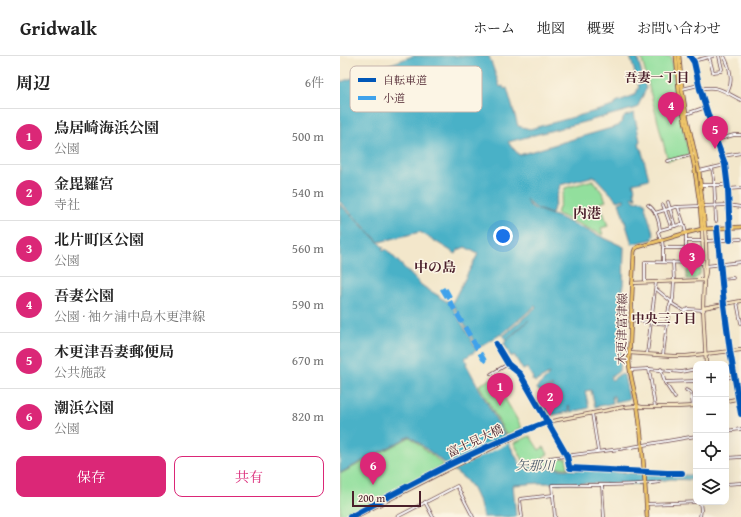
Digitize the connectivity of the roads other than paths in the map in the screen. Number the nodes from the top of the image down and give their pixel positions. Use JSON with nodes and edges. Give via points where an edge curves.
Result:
{"nodes":[{"id":1,"x":676,"y":56,"type":"edge"},
{"id":2,"x":679,"y":56,"type":"edge"},
{"id":3,"x":690,"y":56,"type":"edge"},
{"id":4,"x":713,"y":56,"type":"edge"},
{"id":5,"x":719,"y":56,"type":"edge"},
{"id":6,"x":724,"y":56,"type":"edge"},
{"id":7,"x":709,"y":57,"type":"junction"},
{"id":8,"x":693,"y":61,"type":"junction"},
{"id":9,"x":699,"y":85,"type":"junction"},
{"id":10,"x":682,"y":89,"type":"junction"},
{"id":11,"x":700,"y":89,"type":"junction"},
{"id":12,"x":727,"y":92,"type":"junction"},
{"id":13,"x":741,"y":100,"type":"edge"},
{"id":14,"x":706,"y":107,"type":"junction"},
{"id":15,"x":686,"y":114,"type":"junction"},
{"id":16,"x":741,"y":135,"type":"edge"},
{"id":17,"x":716,"y":140,"type":"junction"},
{"id":18,"x":741,"y":153,"type":"edge"},
{"id":19,"x":693,"y":154,"type":"junction"},
{"id":20,"x":723,"y":156,"type":"junction"},
{"id":21,"x":668,"y":161,"type":"dead end"},
{"id":22,"x":726,"y":165,"type":"junction"},
{"id":23,"x":712,"y":168,"type":"junction"},
{"id":24,"x":699,"y":171,"type":"junction"},
{"id":25,"x":700,"y":185,"type":"junction"},
{"id":26,"x":714,"y":185,"type":"junction"},
{"id":27,"x":728,"y":185,"type":"junction"},
{"id":28,"x":741,"y":188,"type":"edge"},
{"id":29,"x":728,"y":189,"type":"junction"},
{"id":30,"x":668,"y":202,"type":"dead end"},
{"id":31,"x":648,"y":205,"type":"dead end"},
{"id":32,"x":664,"y":205,"type":"dead end"},
{"id":33,"x":715,"y":205,"type":"junction"},
{"id":34,"x":728,"y":205,"type":"junction"},
{"id":35,"x":702,"y":206,"type":"junction"},
{"id":36,"x":678,"y":207,"type":"junction"},
{"id":37,"x":741,"y":207,"type":"edge"},
{"id":38,"x":670,"y":209,"type":"junction"},
{"id":39,"x":665,"y":210,"type":"junction"},
{"id":40,"x":655,"y":213,"type":"junction"},
{"id":41,"x":716,"y":221,"type":"dead end"},
{"id":42,"x":684,"y":225,"type":"junction"},
{"id":43,"x":675,"y":226,"type":"junction"},
{"id":44,"x":671,"y":227,"type":"junction"},
{"id":45,"x":729,"y":227,"type":"junction"},
{"id":46,"x":741,"y":227,"type":"edge"},
{"id":47,"x":717,"y":228,"type":"junction"},
{"id":48,"x":704,"y":229,"type":"junction"},
{"id":49,"x":660,"y":230,"type":"junction"},
{"id":50,"x":686,"y":233,"type":"junction"},
{"id":51,"x":741,"y":238,"type":"edge"},
{"id":52,"x":662,"y":240,"type":"junction"},
{"id":53,"x":730,"y":240,"type":"junction"},
{"id":54,"x":686,"y":241,"type":"junction"},
{"id":55,"x":704,"y":241,"type":"junction"},
{"id":56,"x":718,"y":241,"type":"junction"},
{"id":57,"x":664,"y":248,"type":"junction"},
{"id":58,"x":663,"y":262,"type":"junction"},
{"id":59,"x":673,"y":262,"type":"junction"},
{"id":60,"x":741,"y":262,"type":"edge"},
{"id":61,"x":703,"y":263,"type":"junction"},
{"id":62,"x":720,"y":264,"type":"junction"},
{"id":63,"x":706,"y":266,"type":"junction"},
{"id":64,"x":733,"y":278,"type":"dead end"},
{"id":65,"x":722,"y":279,"type":"junction"},
{"id":66,"x":704,"y":280,"type":"junction"},
{"id":67,"x":674,"y":281,"type":"junction"},
{"id":68,"x":632,"y":282,"type":"junction"},
{"id":69,"x":645,"y":282,"type":"junction"},
{"id":70,"x":656,"y":282,"type":"junction"},
{"id":71,"x":655,"y":288,"type":"junction"},
{"id":72,"x":672,"y":302,"type":"junction"},
{"id":73,"x":739,"y":302,"type":"edge"},
{"id":74,"x":724,"y":305,"type":"junction"},
{"id":75,"x":703,"y":309,"type":"junction"},
{"id":76,"x":630,"y":320,"type":"junction"},
{"id":77,"x":651,"y":322,"type":"junction"},
{"id":78,"x":741,"y":323,"type":"edge"},
{"id":79,"x":667,"y":324,"type":"junction"},
{"id":80,"x":496,"y":344,"type":"dead end"},
{"id":81,"x":741,"y":350,"type":"edge"},
{"id":82,"x":730,"y":351,"type":"junction"},
{"id":83,"x":629,"y":353,"type":"junction"},
{"id":84,"x":647,"y":354,"type":"junction"},
{"id":85,"x":705,"y":354,"type":"junction"},
{"id":86,"x":663,"y":355,"type":"junction"},
{"id":87,"x":706,"y":361,"type":"edge"},
{"id":88,"x":508,"y":364,"type":"junction"},
{"id":89,"x":648,"y":369,"type":"junction"},
{"id":90,"x":630,"y":370,"type":"junction"},
{"id":91,"x":661,"y":370,"type":"junction"},
{"id":92,"x":693,"y":370,"type":"edge"},
{"id":93,"x":491,"y":374,"type":"dead end"},
{"id":94,"x":735,"y":376,"type":"junction"},
{"id":95,"x":729,"y":377,"type":"edge"},
{"id":96,"x":693,"y":381,"type":"edge"},
{"id":97,"x":665,"y":382,"type":"junction"},
{"id":98,"x":686,"y":390,"type":"dead end"},
{"id":99,"x":675,"y":398,"type":"dead end"},
{"id":100,"x":740,"y":398,"type":"edge"},
{"id":101,"x":729,"y":400,"type":"edge"},
{"id":102,"x":693,"y":402,"type":"edge"},
{"id":103,"x":637,"y":406,"type":"junction"},
{"id":104,"x":693,"y":406,"type":"edge"},
{"id":105,"x":656,"y":407,"type":"junction"},
{"id":106,"x":592,"y":413,"type":"junction"},
{"id":107,"x":741,"y":414,"type":"edge"},
{"id":108,"x":547,"y":422,"type":"junction"},
{"id":109,"x":740,"y":429,"type":"edge"},
{"id":110,"x":729,"y":431,"type":"edge"},
{"id":111,"x":741,"y":434,"type":"edge"},
{"id":112,"x":693,"y":436,"type":"edge"},
{"id":113,"x":642,"y":445,"type":"junction"},
{"id":114,"x":598,"y":451,"type":"junction"},
{"id":115,"x":567,"y":456,"type":"junction"},
{"id":116,"x":741,"y":457,"type":"edge"},
{"id":117,"x":549,"y":458,"type":"dead end"},
{"id":118,"x":729,"y":458,"type":"edge"},
{"id":119,"x":644,"y":471,"type":"junction"},
{"id":120,"x":682,"y":473,"type":"dead end"},
{"id":121,"x":660,"y":482,"type":"dead end"},
{"id":122,"x":741,"y":483,"type":"edge"},
{"id":123,"x":645,"y":484,"type":"junction"},
{"id":124,"x":729,"y":484,"type":"edge"},
{"id":125,"x":602,"y":486,"type":"junction"},
{"id":126,"x":553,"y":496,"type":"junction"},
{"id":127,"x":425,"y":502,"type":"junction"},
{"id":128,"x":693,"y":502,"type":"edge"},
{"id":129,"x":646,"y":504,"type":"junction"},
{"id":130,"x":700,"y":505,"type":"edge"},
{"id":131,"x":355,"y":516,"type":"edge"},
{"id":132,"x":350,"y":517,"type":"edge"},
{"id":133,"x":397,"y":517,"type":"edge"},
{"id":134,"x":433,"y":517,"type":"edge"},
{"id":135,"x":473,"y":517,"type":"edge"},
{"id":136,"x":522,"y":517,"type":"edge"},
{"id":137,"x":555,"y":517,"type":"edge"},
{"id":138,"x":604,"y":517,"type":"edge"},
{"id":139,"x":647,"y":517,"type":"edge"},
{"id":140,"x":700,"y":517,"type":"edge"}],
"edges":[{"from":1,"to":19,"type":"main road","via":[[679,92]]},
{"from":2,"to":10,"type":"main road"},
{"from":3,"to":8,"type":"street"},
{"from":4,"to":7,"type":"street"},
{"from":5,"to":7,"type":"street","via":[[722,71],[713,72]]},
{"from":6,"to":12,"type":"street","via":[[730,72],[730,88]]},
{"from":7,"to":8,"type":"street"},
{"from":8,"to":9,"type":"street"},
{"from":9,"to":10,"type":"street"},
{"from":9,"to":11,"type":"street"},
{"from":10,"to":15,"type":"main road"},
{"from":11,"to":12,"type":"street","via":[[713,87]]},
{"from":11,"to":14,"type":"street"},
{"from":12,"to":13,"type":"street"},
{"from":14,"to":15,"type":"street"},
{"from":14,"to":17,"type":"street"},
{"from":15,"to":19,"type":"main road"},
{"from":16,"to":17,"type":"street"},
{"from":17,"to":20,"type":"street"},
{"from":18,"to":20,"type":"street"},
{"from":19,"to":21,"type":"street"},
{"from":19,"to":24,"type":"main road"},
{"from":19,"to":35,"type":"main road"},
{"from":20,"to":22,"type":"street"},
{"from":22,"to":23,"type":"street"},
{"from":22,"to":27,"type":"street"},
{"from":23,"to":24,"type":"street"},
{"from":23,"to":26,"type":"street"},
{"from":24,"to":25,"type":"main road"},
{"from":25,"to":26,"type":"street"},
{"from":25,"to":35,"type":"main road"},
{"from":26,"to":27,"type":"street"},
{"from":26,"to":33,"type":"street"},
{"from":27,"to":29,"type":"street"},
{"from":28,"to":29,"type":"street"},
{"from":29,"to":34,"type":"street"},
{"from":30,"to":38,"type":"street"},
{"from":31,"to":40,"type":"street"},
{"from":32,"to":39,"type":"street"},
{"from":33,"to":34,"type":"street"},
{"from":33,"to":35,"type":"street"},
{"from":33,"to":41,"type":"street"},
{"from":34,"to":37,"type":"street"},
{"from":34,"to":45,"type":"street"},
{"from":35,"to":36,"type":"street"},
{"from":35,"to":48,"type":"main road"},
{"from":36,"to":38,"type":"street"},
{"from":36,"to":42,"type":"street"},
{"from":38,"to":39,"type":"street"},
{"from":38,"to":43,"type":"street"},
{"from":39,"to":40,"type":"street"},
{"from":39,"to":44,"type":"street"},
{"from":40,"to":49,"type":"street"},
{"from":42,"to":43,"type":"street"},
{"from":42,"to":50,"type":"street"},
{"from":43,"to":44,"type":"street"},
{"from":44,"to":49,"type":"street"},
{"from":45,"to":46,"type":"main road","name":"木更津富津線"},
{"from":45,"to":47,"type":"main road","name":"木更津富津線"},
{"from":45,"to":53,"type":"street"},
{"from":47,"to":48,"type":"main road","name":"木更津富津線"},
{"from":47,"to":56,"type":"street"},
{"from":48,"to":50,"type":"main road","name":"木更津富津線"},
{"from":48,"to":55,"type":"street"},
{"from":49,"to":52,"type":"street","via":[[658,232]]},
{"from":50,"to":52,"type":"main road","name":"木更津富津線"},
{"from":50,"to":54,"type":"street"},
{"from":51,"to":53,"type":"street"},
{"from":52,"to":57,"type":"street"},
{"from":52,"to":68,"type":"main road","name":"木更津富津線","via":[[634,249]]},
{"from":53,"to":56,"type":"street"},
{"from":54,"to":55,"type":"street"},
{"from":54,"to":57,"type":"street","via":[[686,248]]},
{"from":55,"to":56,"type":"street"},
{"from":55,"to":61,"type":"street"},
{"from":55,"to":63,"type":"street"},
{"from":56,"to":62,"type":"street"},
{"from":57,"to":58,"type":"street"},
{"from":58,"to":59,"type":"street"},
{"from":58,"to":69,"type":"street","via":[[645,262]]},
{"from":59,"to":61,"type":"street"},
{"from":59,"to":67,"type":"street"},
{"from":60,"to":62,"type":"street"},
{"from":61,"to":66,"type":"street"},
{"from":62,"to":63,"type":"street"},
{"from":62,"to":65,"type":"street"},
{"from":63,"to":66,"type":"street"},
{"from":64,"to":65,"type":"street"},
{"from":65,"to":74,"type":"street"},
{"from":66,"to":67,"type":"street"},
{"from":66,"to":75,"type":"street"},
{"from":67,"to":70,"type":"street"},
{"from":67,"to":72,"type":"street"},
{"from":68,"to":69,"type":"street"},
{"from":68,"to":76,"type":"main road","name":"木更津富津線"},
{"from":69,"to":70,"type":"street"},
{"from":70,"to":71,"type":"street"},
{"from":71,"to":72,"type":"street"},
{"from":71,"to":77,"type":"street"},
{"from":72,"to":75,"type":"street","via":[[684,311]]},
{"from":72,"to":79,"type":"street"},
{"from":73,"to":74,"type":"street"},
{"from":73,"to":78,"type":"street"},
{"from":74,"to":75,"type":"street"},
{"from":74,"to":82,"type":"street"},
{"from":75,"to":85,"type":"street"},
{"from":76,"to":77,"type":"street"},
{"from":76,"to":83,"type":"main road","name":"木更津富津線"},
{"from":77,"to":79,"type":"street"},
{"from":77,"to":84,"type":"street"},
{"from":79,"to":86,"type":"street"},
{"from":80,"to":88,"type":"street"},
{"from":81,"to":82,"type":"street"},
{"from":82,"to":85,"type":"street"},
{"from":82,"to":94,"type":"street"},
{"from":83,"to":84,"type":"street"},
{"from":83,"to":90,"type":"main road","name":"木更津富津線"},
{"from":84,"to":86,"type":"street"},
{"from":85,"to":86,"type":"street"},
{"from":85,"to":87,"type":"street"},
{"from":88,"to":93,"type":"street"},
{"from":88,"to":108,"type":"street","via":[[520,374]]},
{"from":89,"to":90,"type":"street"},
{"from":89,"to":91,"type":"street"},
{"from":89,"to":105,"type":"street"},
{"from":90,"to":103,"type":"main road","name":"木更津富津線"},
{"from":91,"to":92,"type":"street","via":[[681,372]]},
{"from":91,"to":97,"type":"street"},
{"from":94,"to":95,"type":"street"},
{"from":94,"to":100,"type":"street"},
{"from":96,"to":97,"type":"street"},
{"from":97,"to":99,"type":"street"},
{"from":98,"to":102,"type":"street","via":[[691,393]]},
{"from":100,"to":101,"type":"street"},
{"from":100,"to":107,"type":"street"},
{"from":103,"to":105,"type":"street","name":"富士見大橋"},
{"from":103,"to":106,"type":"street","name":"富士見大橋"},
{"from":103,"to":113,"type":"main road","name":"木更津富津線"},
{"from":104,"to":105,"type":"street","name":"富士見大橋"},
{"from":106,"to":108,"type":"street","name":"富士見大橋"},
{"from":106,"to":114,"type":"street"},
{"from":108,"to":115,"type":"street"},
{"from":108,"to":131,"type":"street","name":"富士見大橋","via":[[445,469]]},
{"from":109,"to":110,"type":"street"},
{"from":109,"to":111,"type":"street"},
{"from":112,"to":113,"type":"street"},
{"from":113,"to":114,"type":"street"},
{"from":113,"to":119,"type":"main road","name":"木更津富津線"},
{"from":114,"to":115,"type":"street"},
{"from":115,"to":117,"type":"street"},
{"from":115,"to":119,"type":"street","via":[[570,468]]},
{"from":116,"to":118,"type":"street"},
{"from":119,"to":120,"type":"street"},
{"from":119,"to":123,"type":"main road","name":"木更津富津線"},
{"from":121,"to":123,"type":"street"},
{"from":122,"to":124,"type":"street"},
{"from":123,"to":125,"type":"street"},
{"from":123,"to":129,"type":"main road","name":"木更津富津線"},
{"from":125,"to":126,"type":"street","via":[[552,485]]},
{"from":125,"to":138,"type":"street"},
{"from":126,"to":136,"type":"street","via":[[520,499]]},
{"from":126,"to":137,"type":"street"},
{"from":127,"to":133,"type":"street"},
{"from":127,"to":134,"type":"street"},
{"from":127,"to":135,"type":"street","via":[[457,486]]},
{"from":128,"to":129,"type":"street"},
{"from":129,"to":139,"type":"main road","name":"木更津富津線"},
{"from":130,"to":140,"type":"street"},
{"from":131,"to":132,"type":"street","name":"富士見大橋"}]}
